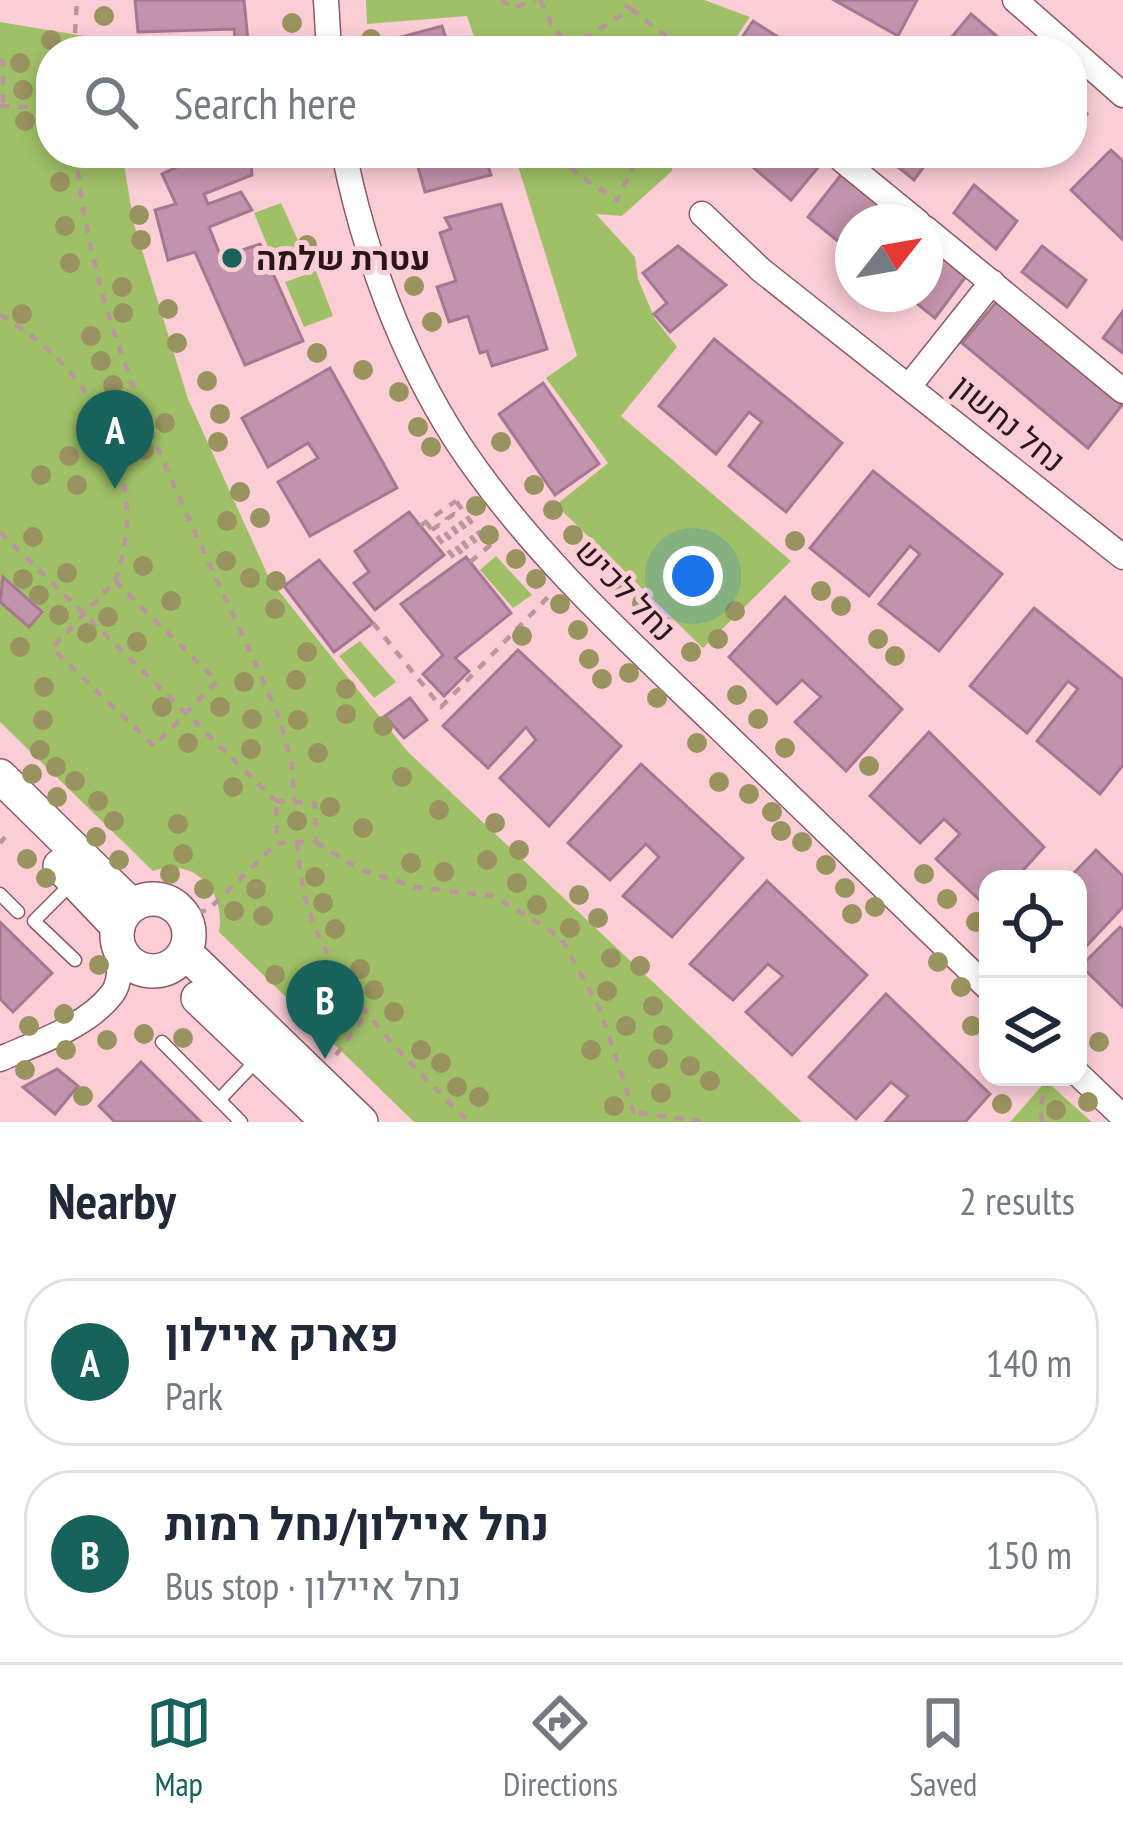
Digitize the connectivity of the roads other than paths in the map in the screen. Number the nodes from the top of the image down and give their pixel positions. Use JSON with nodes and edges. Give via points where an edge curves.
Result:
{"nodes":[{"id":1,"x":326,"y":0,"type":"edge"},
{"id":2,"x":1015,"y":0,"type":"edge"},
{"id":3,"x":328,"y":36,"type":"edge"},
{"id":4,"x":1056,"y":36,"type":"edge"},
{"id":5,"x":1087,"y":63,"type":"edge"},
{"id":6,"x":1123,"y":95,"type":"edge"},
{"id":7,"x":347,"y":168,"type":"edge"},
{"id":8,"x":852,"y":168,"type":"edge"},
{"id":9,"x":895,"y":204,"type":"edge"},
{"id":10,"x":701,"y":214,"type":"dead end"},
{"id":11,"x":943,"y":243,"type":"edge"},
{"id":12,"x":992,"y":282,"type":"junction"},
{"id":13,"x":910,"y":385,"type":"junction"},
{"id":14,"x":1123,"y":391,"type":"edge"},
{"id":15,"x":1123,"y":557,"type":"edge"},
{"id":16,"x":0,"y":776,"type":"edge"},
{"id":17,"x":2,"y":828,"type":"edge"},
{"id":18,"x":74,"y":881,"type":"junction"},
{"id":19,"x":0,"y":894,"type":"edge"},
{"id":20,"x":18,"y":912,"type":"dead end"},
{"id":21,"x":122,"y":926,"type":"junction"},
{"id":22,"x":75,"y":960,"type":"dead end"},
{"id":23,"x":176,"y":960,"type":"junction"},
{"id":24,"x":979,"y":979,"type":"edge"},
{"id":25,"x":162,"y":1042,"type":"dead end"},
{"id":26,"x":260,"y":1058,"type":"junction"},
{"id":27,"x":0,"y":1059,"type":"edge"},
{"id":28,"x":1087,"y":1083,"type":"edge"},
{"id":29,"x":218,"y":1100,"type":"junction"},
{"id":30,"x":1123,"y":1117,"type":"edge"},
{"id":31,"x":241,"y":1122,"type":"edge"},
{"id":32,"x":328,"y":1122,"type":"edge"},
{"id":33,"x":361,"y":1122,"type":"edge"}],
"edges":[{"from":1,"to":3,"type":"street"},
{"from":2,"to":4,"type":"street"},
{"from":5,"to":6,"type":"street"},
{"from":7,"to":24,"type":"street","name":"נחל לכיש","via":[[400,333],[455,438],[518,523],[599,613]]},
{"from":8,"to":9,"type":"street"},
{"from":10,"to":13,"type":"street","name":"נחל נחשון"},
{"from":11,"to":12,"type":"street"},
{"from":12,"to":13,"type":"street","name":"נחל נחשון"},
{"from":12,"to":14,"type":"street"},
{"from":13,"to":15,"type":"street","name":"נחל נחשון"},
{"from":16,"to":21,"type":"street"},
{"from":17,"to":18,"type":"street"},
{"from":18,"to":21,"type":"street"},
{"from":18,"to":22,"type":"lane","via":[[34,921]]},
{"from":19,"to":20,"type":"lane"},
{"from":21,"to":23,"type":"street","via":[[138,968]]},
{"from":21,"to":23,"type":"street","via":[[153,898],[179,911],[189,934]]},
{"from":21,"to":27,"type":"street","via":[[112,994]]},
{"from":23,"to":26,"type":"street"},
{"from":23,"to":33,"type":"street"},
{"from":25,"to":29,"type":"lane"},
{"from":26,"to":29,"type":"lane"},
{"from":26,"to":32,"type":"street"},
{"from":28,"to":30,"type":"street"},
{"from":29,"to":31,"type":"lane"}]}
